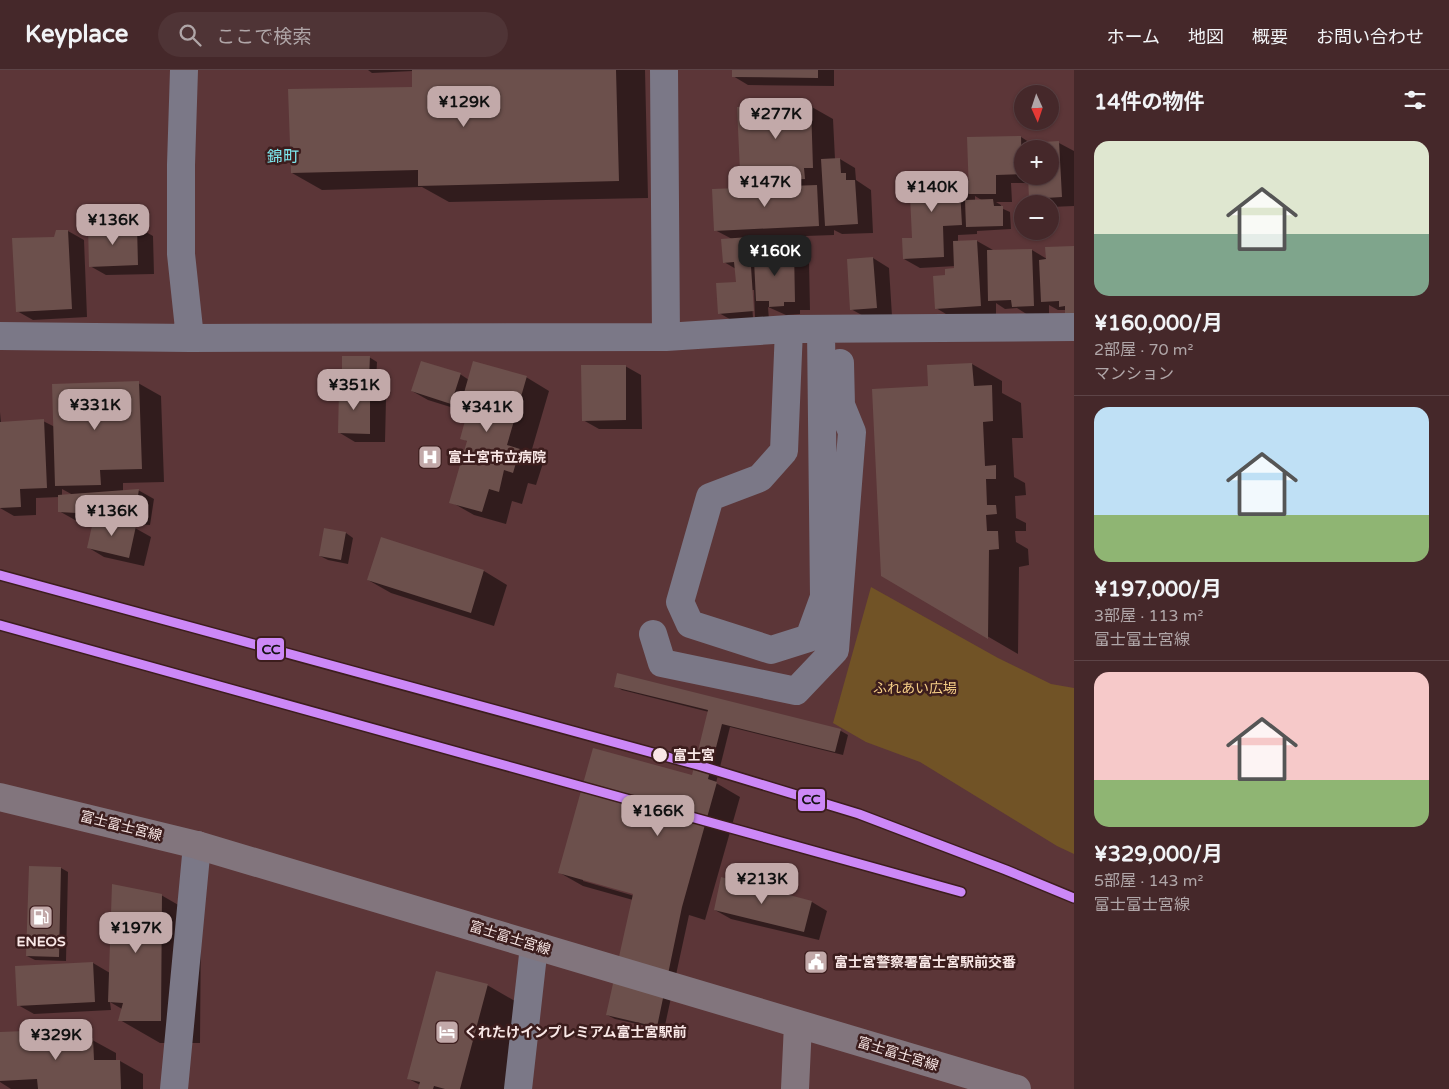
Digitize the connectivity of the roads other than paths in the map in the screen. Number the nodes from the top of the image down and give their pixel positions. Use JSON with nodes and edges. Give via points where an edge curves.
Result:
{"nodes":[{"id":1,"x":184,"y":70,"type":"edge"},
{"id":2,"x":664,"y":70,"type":"edge"},
{"id":3,"x":1074,"y":327,"type":"edge"},
{"id":4,"x":789,"y":329,"type":"junction"},
{"id":5,"x":821,"y":329,"type":"junction"},
{"id":6,"x":0,"y":336,"type":"edge"},
{"id":7,"x":666,"y":337,"type":"junction"},
{"id":8,"x":190,"y":338,"type":"junction"},
{"id":9,"x":840,"y":364,"type":"dead end"},
{"id":10,"x":654,"y":634,"type":"dead end"},
{"id":11,"x":0,"y":796,"type":"edge"},
{"id":12,"x":197,"y":845,"type":"junction"},
{"id":13,"x":534,"y":946,"type":"junction"},
{"id":14,"x":798,"y":1024,"type":"junction"},
{"id":15,"x":174,"y":1089,"type":"edge"},
{"id":16,"x":518,"y":1089,"type":"edge"},
{"id":17,"x":795,"y":1089,"type":"edge"},
{"id":18,"x":1017,"y":1089,"type":"edge"}],
"edges":[{"from":1,"to":8,"type":"street","via":[[181,254]]},
{"from":2,"to":7,"type":"street"},
{"from":3,"to":5,"type":"street"},
{"from":4,"to":5,"type":"street"},
{"from":4,"to":5,"type":"street","via":[[784,451],[760,478],[710,497],[680,602],[690,624],[772,650],[809,638],[824,597]]},
{"from":4,"to":7,"type":"street"},
{"from":6,"to":8,"type":"street"},
{"from":7,"to":8,"type":"street"},
{"from":9,"to":10,"type":"street","via":[[840,405],[852,432],[835,650],[796,691],[662,663]]},
{"from":11,"to":12,"type":"main road","name":"富士富士宮線"},
{"from":12,"to":13,"type":"main road","name":"富士富士宮線"},
{"from":12,"to":15,"type":"street"},
{"from":13,"to":14,"type":"main road","name":"富士富士宮線"},
{"from":13,"to":16,"type":"street"},
{"from":14,"to":17,"type":"main road"},
{"from":14,"to":18,"type":"main road","name":"富士富士宮線"}]}
